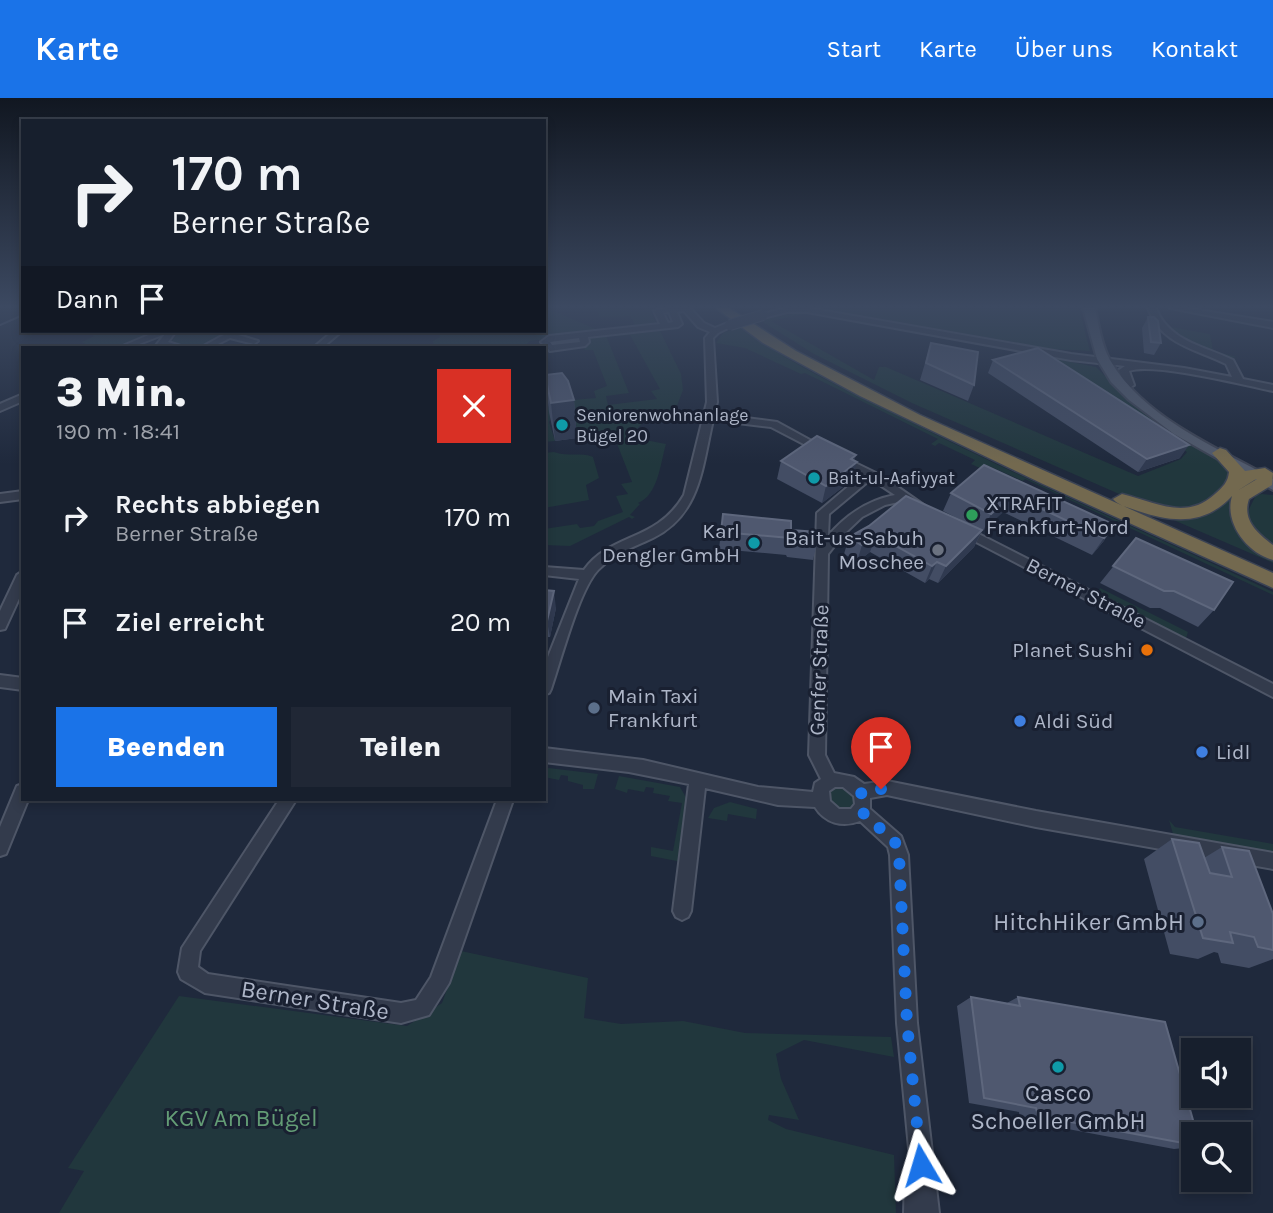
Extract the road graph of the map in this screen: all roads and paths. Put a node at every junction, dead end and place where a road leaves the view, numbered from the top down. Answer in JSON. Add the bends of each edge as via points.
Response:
{"nodes":[{"id":1,"x":709,"y":360,"type":"edge"},
{"id":2,"x":805,"y":360,"type":"edge"},
{"id":3,"x":818,"y":360,"type":"edge"},
{"id":4,"x":1080,"y":360,"type":"edge"},
{"id":5,"x":1108,"y":360,"type":"edge"},
{"id":6,"x":1117,"y":360,"type":"edge"},
{"id":7,"x":1119,"y":360,"type":"edge"},
{"id":8,"x":1226,"y":360,"type":"edge"},
{"id":9,"x":1141,"y":365,"type":"junction"},
{"id":10,"x":1184,"y":371,"type":"junction"},
{"id":11,"x":1239,"y":382,"type":"junction"},
{"id":12,"x":1125,"y":386,"type":"junction"},
{"id":13,"x":1273,"y":388,"type":"edge"},
{"id":14,"x":21,"y":398,"type":"edge"},
{"id":15,"x":0,"y":408,"type":"edge"},
{"id":16,"x":708,"y":416,"type":"junction"},
{"id":17,"x":1220,"y":453,"type":"junction"},
{"id":18,"x":870,"y":474,"type":"junction"},
{"id":19,"x":1267,"y":480,"type":"edge"},
{"id":20,"x":1091,"y":489,"type":"junction"},
{"id":21,"x":1239,"y":489,"type":"junction"},
{"id":22,"x":21,"y":495,"type":"edge"},
{"id":23,"x":904,"y":497,"type":"junction"},
{"id":24,"x":0,"y":498,"type":"edge"},
{"id":25,"x":1273,"y":554,"type":"edge"},
{"id":26,"x":822,"y":555,"type":"junction"},
{"id":27,"x":1273,"y":570,"type":"edge"},
{"id":28,"x":546,"y":571,"type":"edge"},
{"id":29,"x":587,"y":575,"type":"junction"},
{"id":30,"x":21,"y":579,"type":"edge"},
{"id":31,"x":1273,"y":581,"type":"edge"},
{"id":32,"x":0,"y":625,"type":"edge"},
{"id":33,"x":0,"y":681,"type":"edge"},
{"id":34,"x":21,"y":684,"type":"edge"},
{"id":35,"x":546,"y":684,"type":"edge"},
{"id":36,"x":1273,"y":691,"type":"edge"},
{"id":37,"x":546,"y":755,"type":"edge"},
{"id":38,"x":698,"y":779,"type":"junction"},
{"id":39,"x":830,"y":780,"type":"junction"},
{"id":40,"x":21,"y":796,"type":"edge"},
{"id":41,"x":820,"y":799,"type":"junction"},
{"id":42,"x":287,"y":801,"type":"edge"},
{"id":43,"x":505,"y":801,"type":"edge"},
{"id":44,"x":861,"y":802,"type":"junction"},
{"id":45,"x":0,"y":848,"type":"edge"},
{"id":46,"x":1273,"y":861,"type":"edge"},
{"id":47,"x":682,"y":911,"type":"dead end"},
{"id":48,"x":917,"y":1138,"type":"junction"},
{"id":49,"x":916,"y":1213,"type":"edge"},
{"id":50,"x":927,"y":1213,"type":"edge"}],
"edges":[{"from":1,"to":16,"type":"street","via":[[712,396]]},
{"from":2,"to":31,"type":"highway","via":[[998,457]]},
{"from":3,"to":20,"type":"highway"},
{"from":4,"to":12,"type":"street","via":[[1100,367]]},
{"from":5,"to":12,"type":"main road"},
{"from":6,"to":9,"type":"street"},
{"from":7,"to":10,"type":"street"},
{"from":8,"to":11,"type":"street"},
{"from":9,"to":10,"type":"street"},
{"from":9,"to":12,"type":"street","via":[[1124,370]]},
{"from":10,"to":11,"type":"street"},
{"from":11,"to":13,"type":"street"},
{"from":12,"to":17,"type":"main road","via":[[1155,414]]},
{"from":12,"to":19,"type":"main road"},
{"from":14,"to":15,"type":"street"},
{"from":16,"to":18,"type":"street","name":"Berner Straße","via":[[773,424]]},
{"from":16,"to":29,"type":"street","via":[[690,495],[678,515],[656,533],[612,553]]},
{"from":17,"to":19,"type":"main road"},
{"from":17,"to":21,"type":"highway","via":[[1237,471]]},
{"from":18,"to":23,"type":"street","name":"Berner Straße"},
{"from":18,"to":26,"type":"street","name":"Genfer Straße","via":[[823,513]]},
{"from":19,"to":21,"type":"highway"},
{"from":19,"to":21,"type":"highway","via":[[1254,491]]},
{"from":20,"to":21,"type":"highway","via":[[1151,509],[1186,514],[1207,509]]},
{"from":20,"to":27,"type":"highway"},
{"from":21,"to":25,"type":"highway","via":[[1240,522]]},
{"from":22,"to":24,"type":"street"},
{"from":23,"to":26,"type":"street","via":[[879,501],[833,536]]},
{"from":23,"to":36,"type":"street","name":"Berner Straße"},
{"from":26,"to":39,"type":"street","name":"Genfer Straße","via":[[817,755]]},
{"from":28,"to":29,"type":"street"},
{"from":29,"to":35,"type":"street"},
{"from":30,"to":32,"type":"street"},
{"from":33,"to":34,"type":"street"},
{"from":37,"to":38,"type":"street"},
{"from":38,"to":41,"type":"street","via":[[767,797]]},
{"from":38,"to":47,"type":"street"},
{"from":39,"to":41,"type":"street","via":[[821,788]]},
{"from":39,"to":44,"type":"street","via":[[844,780]]},
{"from":40,"to":45,"type":"street"},
{"from":41,"to":44,"type":"street","via":[[830,813],[842,818],[856,815]]},
{"from":42,"to":43,"type":"street","name":"Berner Straße","via":[[191,948],[188,972],[205,983],[401,1013],[422,1008],[439,983]]},
{"from":44,"to":46,"type":"street","via":[[887,788]]},
{"from":44,"to":48,"type":"street","via":[[895,842],[899,855]]},
{"from":48,"to":49,"type":"street"},
{"from":48,"to":50,"type":"street"}]}
